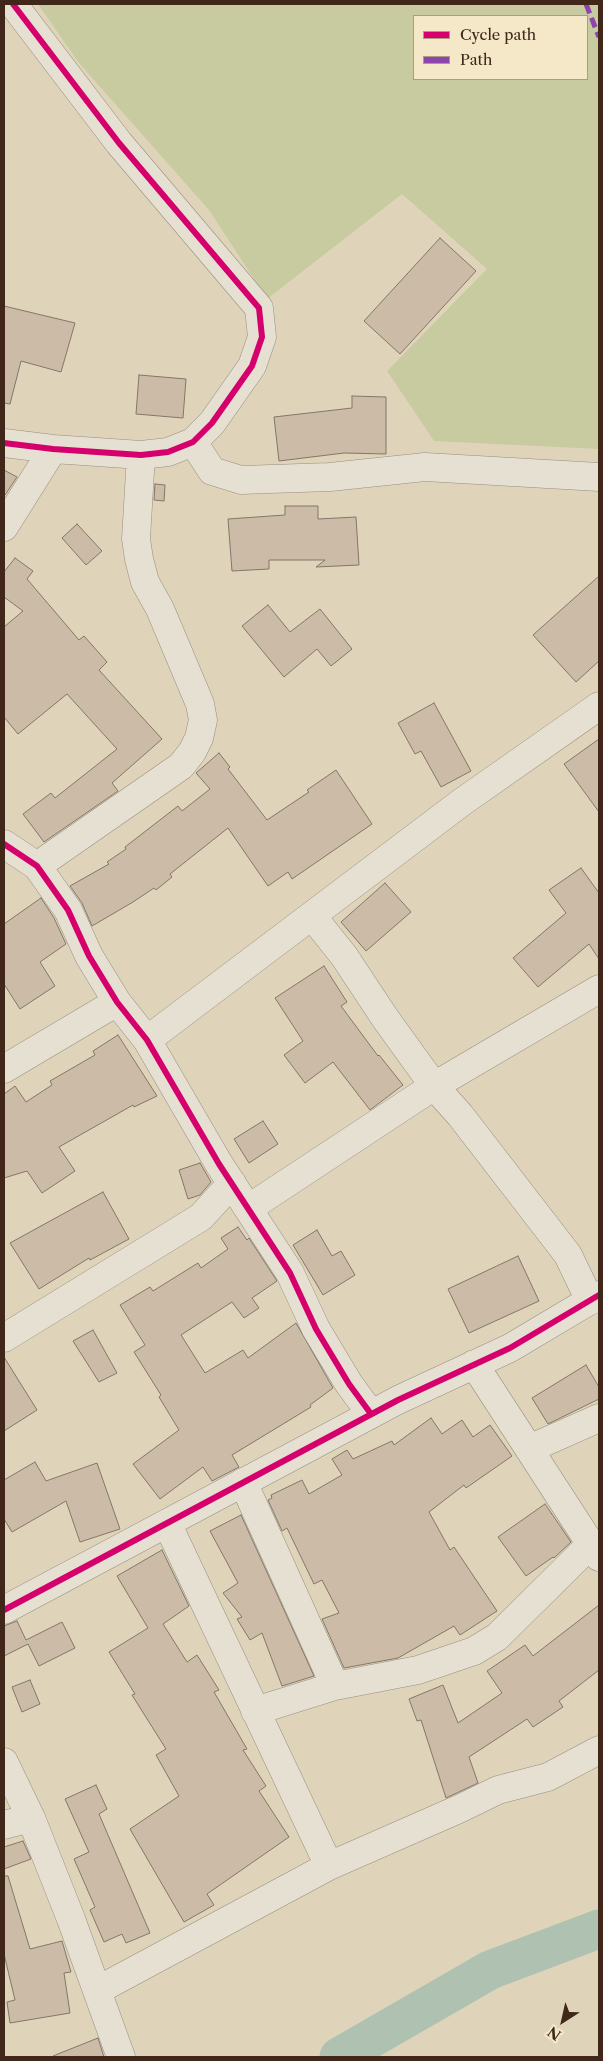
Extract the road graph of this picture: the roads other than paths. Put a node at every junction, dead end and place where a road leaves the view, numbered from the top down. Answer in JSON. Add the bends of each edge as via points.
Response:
{"nodes":[{"id":1,"x":13,"y":4,"type":"edge"},
{"id":2,"x":193,"y":442,"type":"junction"},
{"id":3,"x":4,"y":443,"type":"edge"},
{"id":4,"x":53,"y":449,"type":"junction"},
{"id":5,"x":141,"y":455,"type":"junction"},
{"id":6,"x":599,"y":477,"type":"edge"},
{"id":7,"x":4,"y":526,"type":"edge"},
{"id":8,"x":599,"y":706,"type":"edge"},
{"id":9,"x":4,"y":844,"type":"edge"},
{"id":10,"x":37,"y":866,"type":"junction"},
{"id":11,"x":312,"y":916,"type":"junction"},
{"id":12,"x":599,"y":989,"type":"edge"},
{"id":13,"x":117,"y":1002,"type":"junction"},
{"id":14,"x":147,"y":1040,"type":"junction"},
{"id":15,"x":4,"y":1069,"type":"edge"},
{"id":16,"x":434,"y":1086,"type":"junction"},
{"id":17,"x":232,"y":1184,"type":"junction"},
{"id":18,"x":249,"y":1208,"type":"junction"},
{"id":19,"x":594,"y":1298,"type":"edge"},
{"id":20,"x":4,"y":1338,"type":"edge"},
{"id":21,"x":474,"y":1364,"type":"junction"},
{"id":22,"x":370,"y":1414,"type":"junction"},
{"id":23,"x":599,"y":1418,"type":"edge"},
{"id":24,"x":529,"y":1449,"type":"junction"},
{"id":25,"x":243,"y":1482,"type":"junction"},
{"id":26,"x":167,"y":1523,"type":"junction"},
{"id":27,"x":595,"y":1550,"type":"edge"},
{"id":28,"x":4,"y":1610,"type":"edge"},
{"id":29,"x":335,"y":1686,"type":"junction"},
{"id":30,"x":255,"y":1711,"type":"junction"},
{"id":31,"x":599,"y":1750,"type":"edge"},
{"id":32,"x":4,"y":1762,"type":"edge"},
{"id":33,"x":30,"y":1818,"type":"junction"},
{"id":34,"x":4,"y":1826,"type":"edge"},
{"id":35,"x":329,"y":1866,"type":"junction"},
{"id":36,"x":98,"y":1990,"type":"junction"},
{"id":37,"x":121,"y":2057,"type":"edge"}],
"edges":[{"from":1,"to":2,"type":"street","via":[[119,143],[259,308],[262,337],[252,366],[212,422]]},
{"from":2,"to":5,"type":"street","via":[[168,452]]},
{"from":2,"to":6,"type":"street","via":[[212,471],[241,480],[425,467]]},
{"from":3,"to":4,"type":"street"},
{"from":4,"to":5,"type":"street"},
{"from":4,"to":7,"type":"street"},
{"from":5,"to":10,"type":"street","via":[[136,539],[138,559],[145,582],[160,609],[200,704],[199,738],[181,766]]},
{"from":8,"to":11,"type":"street","via":[[462,802]]},
{"from":9,"to":10,"type":"street"},
{"from":10,"to":13,"type":"street","via":[[68,910],[89,956]]},
{"from":11,"to":14,"type":"street"},
{"from":11,"to":16,"type":"street","via":[[344,956]]},
{"from":12,"to":16,"type":"street"},
{"from":13,"to":14,"type":"street"},
{"from":13,"to":15,"type":"street"},
{"from":14,"to":17,"type":"street"},
{"from":16,"to":18,"type":"street"},
{"from":16,"to":19,"type":"street","via":[[568,1255]]},
{"from":17,"to":18,"type":"street"},
{"from":17,"to":20,"type":"street","via":[[201,1217]]},
{"from":18,"to":22,"type":"street","via":[[290,1273],[316,1329]]},
{"from":19,"to":21,"type":"street","via":[[510,1348]]},
{"from":21,"to":22,"type":"street"},
{"from":21,"to":24,"type":"street"},
{"from":22,"to":25,"type":"street"},
{"from":23,"to":24,"type":"street"},
{"from":24,"to":27,"type":"street"},
{"from":25,"to":26,"type":"street"},
{"from":25,"to":29,"type":"street"},
{"from":26,"to":28,"type":"street"},
{"from":26,"to":30,"type":"street"},
{"from":27,"to":29,"type":"street","via":[[498,1637],[474,1651],[418,1670]]},
{"from":29,"to":30,"type":"street"},
{"from":30,"to":35,"type":"street"},
{"from":31,"to":35,"type":"street","via":[[548,1777],[498,1790]]},
{"from":32,"to":33,"type":"street"},
{"from":33,"to":34,"type":"street"},
{"from":33,"to":36,"type":"street"},
{"from":35,"to":36,"type":"street"},
{"from":36,"to":37,"type":"street"}]}
